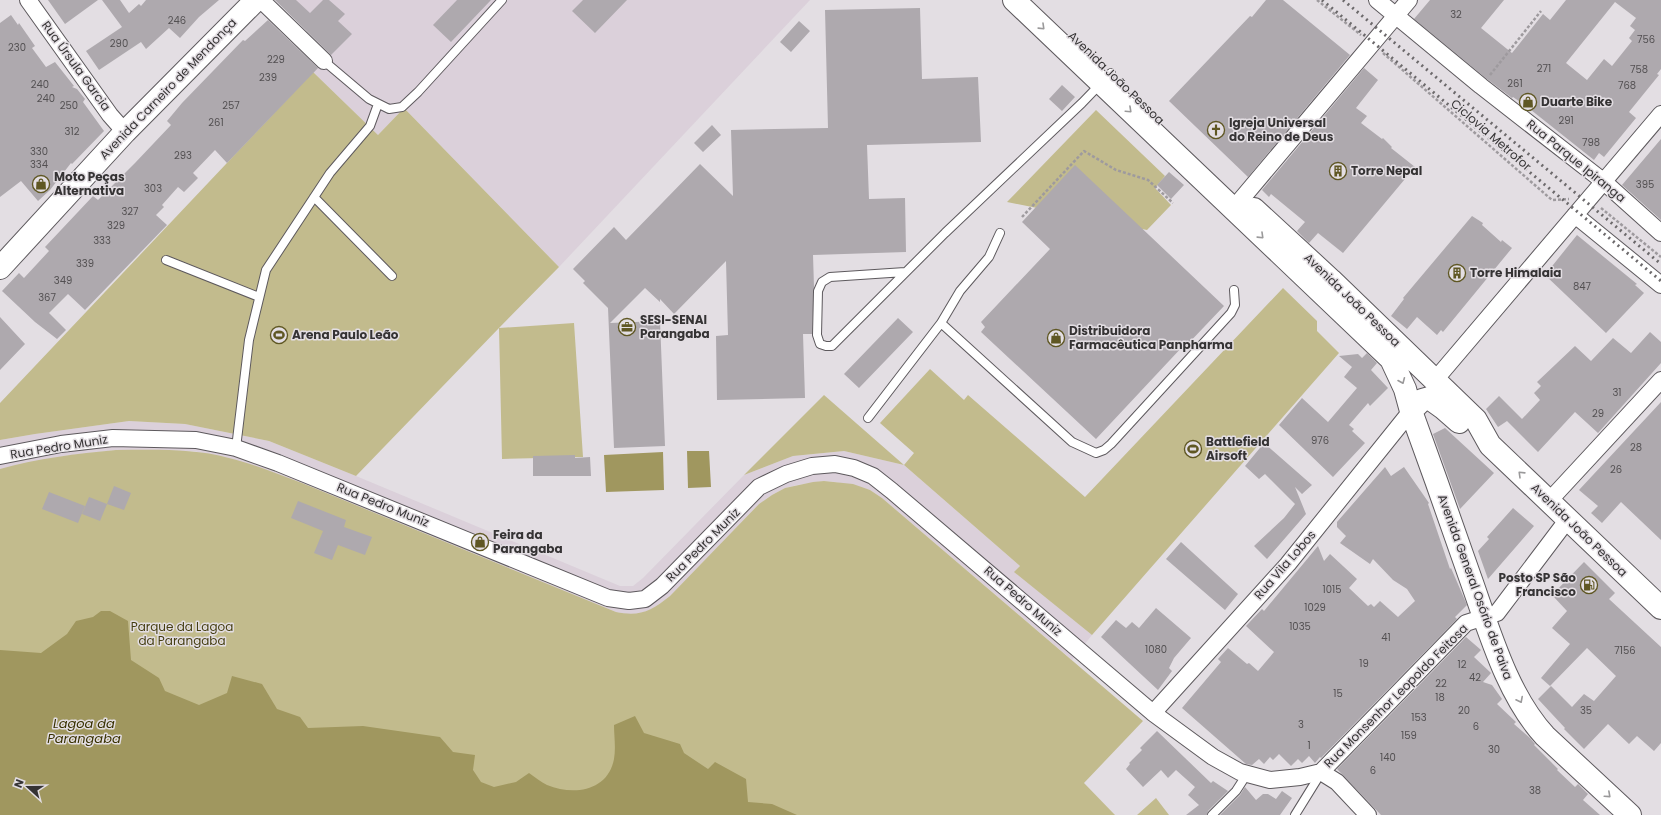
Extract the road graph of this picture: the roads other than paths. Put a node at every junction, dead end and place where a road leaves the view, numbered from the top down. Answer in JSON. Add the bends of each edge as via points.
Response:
{"nodes":[{"id":1,"x":28,"y":0,"type":"edge"},
{"id":2,"x":256,"y":0,"type":"edge"},
{"id":3,"x":261,"y":0,"type":"edge"},
{"id":4,"x":502,"y":0,"type":"edge"},
{"id":5,"x":1014,"y":0,"type":"edge"},
{"id":6,"x":1034,"y":0,"type":"edge"},
{"id":7,"x":1377,"y":0,"type":"edge"},
{"id":8,"x":1409,"y":0,"type":"edge"},
{"id":9,"x":1396,"y":15,"type":"junction"},
{"id":10,"x":324,"y":61,"type":"joint"},
{"id":11,"x":1106,"y":78,"type":"junction"},
{"id":12,"x":378,"y":104,"type":"junction"},
{"id":13,"x":1661,"y":114,"type":"edge"},
{"id":14,"x":125,"y":132,"type":"junction"},
{"id":15,"x":1603,"y":181,"type":"junction"},
{"id":16,"x":314,"y":197,"type":"junction"},
{"id":17,"x":1238,"y":203,"type":"junction"},
{"id":18,"x":1575,"y":215,"type":"junction"},
{"id":19,"x":1000,"y":233,"type":"dead end"},
{"id":20,"x":1661,"y":233,"type":"edge"},
{"id":21,"x":166,"y":260,"type":"dead end"},
{"id":22,"x":0,"y":268,"type":"edge"},
{"id":23,"x":905,"y":272,"type":"junction"},
{"id":24,"x":392,"y":276,"type":"dead end"},
{"id":25,"x":1661,"y":285,"type":"edge"},
{"id":26,"x":1234,"y":290,"type":"dead end"},
{"id":27,"x":259,"y":297,"type":"junction"},
{"id":28,"x":941,"y":323,"type":"junction"},
{"id":29,"x":1381,"y":349,"type":"joint"},
{"id":30,"x":1436,"y":380,"type":"junction"},
{"id":31,"x":1661,"y":380,"type":"edge"},
{"id":32,"x":1411,"y":411,"type":"junction"},
{"id":33,"x":868,"y":418,"type":"dead end"},
{"id":34,"x":1490,"y":445,"type":"junction"},
{"id":35,"x":236,"y":448,"type":"junction"},
{"id":36,"x":0,"y":456,"type":"edge"},
{"id":37,"x":1549,"y":501,"type":"junction"},
{"id":38,"x":1568,"y":519,"type":"junction"},
{"id":39,"x":1661,"y":608,"type":"edge"},
{"id":40,"x":1484,"y":617,"type":"junction"},
{"id":41,"x":1153,"y":713,"type":"junction"},
{"id":42,"x":1321,"y":772,"type":"junction"},
{"id":43,"x":1247,"y":774,"type":"junction"},
{"id":44,"x":1212,"y":815,"type":"edge"},
{"id":45,"x":1295,"y":815,"type":"edge"},
{"id":46,"x":1368,"y":815,"type":"edge"},
{"id":47,"x":1630,"y":815,"type":"edge"}],
"edges":[{"from":1,"to":14,"type":"street","name":"Rua Úrsula Garcia","via":[[110,115]]},
{"from":2,"to":14,"type":"main road","name":"Avenida Carneiro de Mendonça"},
{"from":3,"to":10,"type":"street"},
{"from":4,"to":12,"type":"lane","via":[[402,107],[389,109]]},
{"from":5,"to":11,"type":"main road","name":"Avenida João Pessoa","one_way":true},
{"from":6,"to":11,"type":"main road","name":"Avenida João Pessoa"},
{"from":7,"to":9,"type":"street","name":"Rua Parque Ipiranga"},
{"from":8,"to":9,"type":"street"},
{"from":9,"to":15,"type":"street","name":"Rua Parque Ipiranga","via":[[1481,86]]},
{"from":9,"to":17,"type":"street"},
{"from":10,"to":12,"type":"lane"},
{"from":11,"to":17,"type":"main road","name":"Avenida João Pessoa"},
{"from":11,"to":23,"type":"lane"},
{"from":12,"to":16,"type":"lane","via":[[370,126],[330,173]]},
{"from":13,"to":15,"type":"street"},
{"from":14,"to":22,"type":"main road","name":"Avenida Carneiro de Mendonça"},
{"from":15,"to":18,"type":"street"},
{"from":15,"to":20,"type":"street","name":"Rua Parque Ipiranga"},
{"from":16,"to":24,"type":"lane"},
{"from":16,"to":27,"type":"lane","via":[[266,270]]},
{"from":17,"to":29,"type":"main road","name":"Avenida João Pessoa","one_way":true},
{"from":17,"to":30,"type":"main road","name":"Avenida João Pessoa","via":[[1331,280]]},
{"from":18,"to":25,"type":"street"},
{"from":18,"to":30,"type":"street"},
{"from":19,"to":28,"type":"lane","via":[[989,257],[960,291]]},
{"from":21,"to":27,"type":"lane"},
{"from":23,"to":23,"type":"lane","via":[[832,346],[820,344],[817,335],[818,291],[822,282],[830,277]]},
{"from":26,"to":28,"type":"lane","via":[[1235,305],[1231,313],[1111,444],[1096,453],[1072,442]]},
{"from":27,"to":35,"type":"lane","via":[[249,340]]},
{"from":28,"to":33,"type":"lane"},
{"from":29,"to":32,"type":"main road","name":"Avenida General Osório de Paiva","one_way":true,"via":[[1397,370]]},
{"from":30,"to":34,"type":"main road","name":"Avenida João Pessoa","via":[[1476,420]]},
{"from":31,"to":37,"type":"street"},
{"from":32,"to":34,"type":"main road","via":[[1422,400],[1429,398],[1468,431]]},
{"from":32,"to":40,"type":"main road","name":"Avenida General Osório de Paiva"},
{"from":32,"to":41,"type":"street","name":"Rua Vila Lobos","via":[[1288,564]]},
{"from":37,"to":34,"type":"main road","name":"Avenida João Pessoa","one_way":true},
{"from":35,"to":36,"type":"street","name":"Rua Pedro Muniz","via":[[196,440],[113,438],[61,444]]},
{"from":35,"to":41,"type":"street","name":"Rua Pedro Muniz","via":[[608,598],[629,601],[645,599],[662,586],[759,487],[786,474],[812,466],[835,464],[854,468],[873,476],[892,491]]},
{"from":37,"to":38,"type":"main road","name":"Avenida João Pessoa"},
{"from":38,"to":39,"type":"main road","name":"Avenida João Pessoa"},
{"from":38,"to":40,"type":"street","name":"Rua Monsenhor Leopoldo Feitosa","via":[[1497,613]]},
{"from":40,"to":42,"type":"street","name":"Rua Monsenhor Leopoldo Feitosa","via":[[1466,623]]},
{"from":40,"to":47,"type":"main road","name":"Avenida General Osório de Paiva","one_way":true,"via":[[1506,674],[1537,727]]},
{"from":41,"to":43,"type":"street","name":"Rua Pedro Muniz","via":[[1213,757]]},
{"from":42,"to":43,"type":"street","name":"Rua Pedro Muniz","via":[[1270,780]]},
{"from":42,"to":45,"type":"lane"},
{"from":42,"to":46,"type":"street","via":[[1336,782]]},
{"from":43,"to":44,"type":"lane","via":[[1236,791]]}]}
